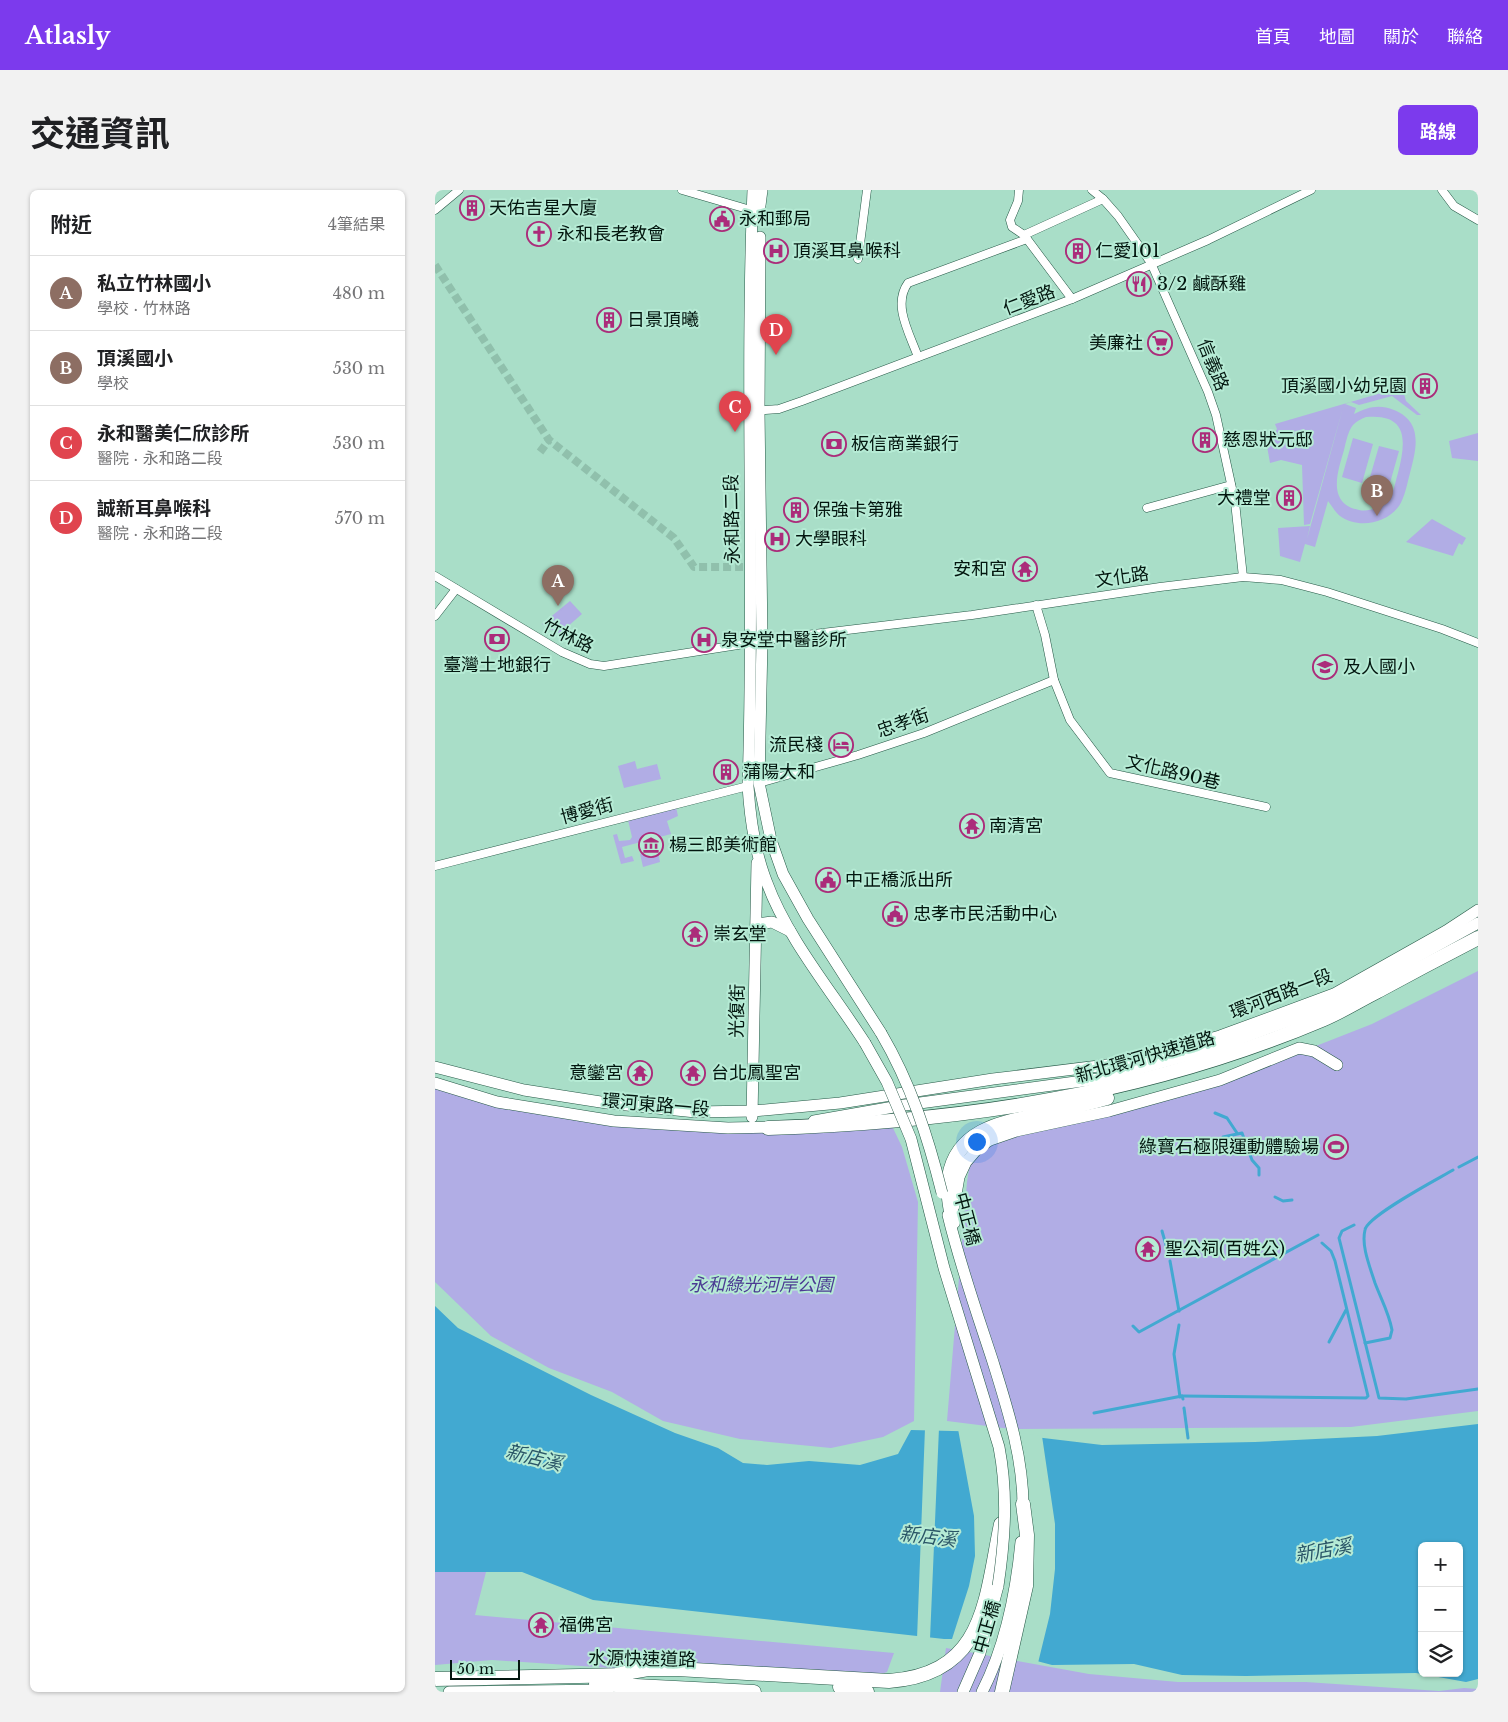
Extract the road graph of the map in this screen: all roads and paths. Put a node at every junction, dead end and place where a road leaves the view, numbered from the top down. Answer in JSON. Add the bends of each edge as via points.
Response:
{"nodes":[{"id":1,"x":459,"y":190,"type":"edge"},
{"id":2,"x":682,"y":190,"type":"edge"},
{"id":3,"x":753,"y":190,"type":"edge"},
{"id":4,"x":762,"y":190,"type":"edge"},
{"id":5,"x":867,"y":190,"type":"edge"},
{"id":6,"x":1019,"y":190,"type":"edge"},
{"id":7,"x":1092,"y":190,"type":"edge"},
{"id":8,"x":1311,"y":190,"type":"edge"},
{"id":9,"x":1442,"y":190,"type":"edge"},
{"id":10,"x":1103,"y":199,"type":"junction"},
{"id":11,"x":435,"y":210,"type":"edge"},
{"id":12,"x":756,"y":211,"type":"junction"},
{"id":13,"x":1478,"y":220,"type":"edge"},
{"id":14,"x":1026,"y":237,"type":"junction"},
{"id":15,"x":858,"y":259,"type":"dead end"},
{"id":16,"x":1151,"y":263,"type":"junction"},
{"id":17,"x":1073,"y":299,"type":"junction"},
{"id":18,"x":918,"y":357,"type":"junction"},
{"id":19,"x":754,"y":411,"type":"junction"},
{"id":20,"x":1231,"y":486,"type":"junction"},
{"id":21,"x":1147,"y":508,"type":"dead end"},
{"id":22,"x":435,"y":576,"type":"edge"},
{"id":23,"x":1243,"y":577,"type":"junction"},
{"id":24,"x":456,"y":589,"type":"junction"},
{"id":25,"x":1036,"y":605,"type":"junction"},
{"id":26,"x":435,"y":616,"type":"edge"},
{"id":27,"x":757,"y":642,"type":"junction"},
{"id":28,"x":1478,"y":643,"type":"edge"},
{"id":29,"x":1054,"y":680,"type":"junction"},
{"id":30,"x":753,"y":784,"type":"junction"},
{"id":31,"x":1266,"y":807,"type":"dead end"},
{"id":32,"x":757,"y":846,"type":"junction"},
{"id":33,"x":435,"y":866,"type":"edge"},
{"id":34,"x":1478,"y":910,"type":"edge"},
{"id":35,"x":1478,"y":923,"type":"edge"},
{"id":36,"x":757,"y":924,"type":"junction"},
{"id":37,"x":791,"y":932,"type":"junction"},
{"id":38,"x":1478,"y":938,"type":"edge"},
{"id":39,"x":1283,"y":1036,"type":"junction"},
{"id":40,"x":1337,"y":1066,"type":"dead end"},
{"id":41,"x":435,"y":1067,"type":"edge"},
{"id":42,"x":435,"y":1083,"type":"edge"},
{"id":43,"x":871,"y":1098,"type":"joint"},
{"id":44,"x":753,"y":1111,"type":"junction"},
{"id":45,"x":877,"y":1111,"type":"joint"},
{"id":46,"x":768,"y":1128,"type":"junction"},
{"id":47,"x":752,"y":1129,"type":"junction"},
{"id":48,"x":953,"y":1222,"type":"junction"},
{"id":49,"x":960,"y":1262,"type":"junction"},
{"id":50,"x":1023,"y":1504,"type":"junction"},
{"id":51,"x":1005,"y":1505,"type":"junction"},
{"id":52,"x":619,"y":1674,"type":"junction"},
{"id":53,"x":435,"y":1679,"type":"edge"},
{"id":54,"x":435,"y":1686,"type":"edge"},
{"id":55,"x":560,"y":1691,"type":"edge"},
{"id":56,"x":449,"y":1692,"type":"edge"},
{"id":57,"x":662,"y":1692,"type":"edge"},
{"id":58,"x":754,"y":1692,"type":"edge"},
{"id":59,"x":867,"y":1692,"type":"edge"},
{"id":60,"x":963,"y":1692,"type":"edge"},
{"id":61,"x":982,"y":1692,"type":"edge"},
{"id":62,"x":1001,"y":1692,"type":"edge"}],
"edges":[{"from":1,"to":11,"type":"street"},
{"from":2,"to":12,"type":"street"},
{"from":3,"to":12,"type":"main road","name":"永和路二段"},
{"from":4,"to":12,"type":"main road","name":"永和路二段"},
{"from":5,"to":15,"type":"street"},
{"from":6,"to":14,"type":"street","via":[[1010,220],[1012,227]]},
{"from":7,"to":10,"type":"street","name":"信義路"},
{"from":8,"to":16,"type":"street","name":"仁愛路","via":[[1208,240]]},
{"from":9,"to":13,"type":"street","via":[[1454,206]]},
{"from":10,"to":14,"type":"street"},
{"from":10,"to":16,"type":"street","name":"信義路"},
{"from":12,"to":19,"type":"main road","name":"永和路二段"},
{"from":14,"to":17,"type":"street"},
{"from":14,"to":18,"type":"street","via":[[908,283],[901,297],[902,312]]},
{"from":16,"to":17,"type":"street","name":"仁愛路"},
{"from":16,"to":20,"type":"street","name":"信義路","via":[[1208,392]]},
{"from":17,"to":18,"type":"street","name":"仁愛路"},
{"from":18,"to":19,"type":"street","name":"仁愛路","via":[[779,409]]},
{"from":19,"to":27,"type":"main road","name":"永和路二段"},
{"from":20,"to":21,"type":"street"},
{"from":20,"to":23,"type":"street","name":"信義路"},
{"from":22,"to":24,"type":"street","name":"竹林路"},
{"from":23,"to":25,"type":"street","name":"文化路"},
{"from":23,"to":28,"type":"street","name":"文化路","via":[[1281,580],[1335,594]]},
{"from":24,"to":26,"type":"street"},
{"from":24,"to":27,"type":"street","name":"竹林路","via":[[562,652],[590,664],[623,664]]},
{"from":25,"to":27,"type":"street","name":"文化路"},
{"from":25,"to":29,"type":"street","name":"文化路90巷"},
{"from":27,"to":30,"type":"main road","name":"永和路二段"},
{"from":29,"to":30,"type":"street","name":"忠孝街","via":[[924,733],[859,755]]},
{"from":29,"to":31,"type":"street","name":"文化路90巷","via":[[1070,720],[1110,773]]},
{"from":30,"to":32,"type":"main road","name":"永和路二段"},
{"from":30,"to":33,"type":"street","name":"博愛街"},
{"from":30,"to":49,"type":"main road","name":"中正橋","bridge":true,"via":[[783,874],[905,1077],[923,1123]]},
{"from":32,"to":36,"type":"main road","name":"光復街"},
{"from":32,"to":37,"type":"main road","name":"中正橋","via":[[767,883]]},
{"from":34,"to":43,"type":"main road","name":"環河西路一段","via":[[1334,994],[1220,1036],[1123,1062],[993,1078]]},
{"from":35,"to":45,"type":"main road","name":"環河西路一段","via":[[1326,1007],[1215,1048],[1105,1078]]},
{"from":36,"to":37,"type":"main road","via":[[772,922]]},
{"from":36,"to":44,"type":"main road","name":"光復街"},
{"from":37,"to":51,"type":"main road","name":"中正橋","bridge":true,"via":[[865,1043],[887,1082],[911,1139],[944,1268],[999,1447]]},
{"from":38,"to":39,"type":"highway","name":"新北環河快速道路","via":[[1327,1018]]},
{"from":39,"to":46,"type":"highway","name":"新北環河快速道路","via":[[1126,1086],[1034,1104],[860,1125]]},
{"from":39,"to":48,"type":"highway","via":[[1239,1058],[1093,1102],[993,1124],[966,1144],[955,1158],[948,1194]]},
{"from":40,"to":48,"type":"main road","via":[[1314,1051],[1299,1048],[1220,1080],[990,1140],[978,1148],[959,1176]]},
{"from":41,"to":44,"type":"main road","name":"環河東路一段","via":[[524,1090],[607,1103],[696,1112]]},
{"from":42,"to":47,"type":"main road","name":"環河東路一段","via":[[497,1102],[614,1121]]},
{"from":43,"to":44,"type":"main road","name":"環河東路一段"},
{"from":44,"to":47,"type":"main road","name":"光復街"},
{"from":45,"to":46,"type":"main road","name":"環河東路一段"},
{"from":46,"to":47,"type":"main road","name":"環河東路一段"},
{"from":48,"to":49,"type":"main road"},
{"from":49,"to":50,"type":"main road","name":"中正橋","via":[[1007,1407],[1016,1442]]},
{"from":50,"to":61,"type":"main road","name":"中正橋","via":[[1014,1594],[999,1652]]},
{"from":50,"to":62,"type":"highway","via":[[1027,1586]]},
{"from":51,"to":52,"type":"highway","bridge":true,"via":[[976,1630],[961,1652],[942,1668],[914,1678],[889,1681],[648,1669]]},
{"from":51,"to":60,"type":"main road","name":"中正橋","bridge":true,"via":[[1005,1536],[998,1586],[980,1654]]},
{"from":52,"to":53,"type":"highway","name":"水源快速道路"},
{"from":52,"to":59,"type":"highway","name":"水源快速道路","via":[[847,1687]]},
{"from":54,"to":58,"type":"highway","name":"水源快速道路","via":[[587,1683]]},
{"from":55,"to":56,"type":"main road"},
{"from":55,"to":57,"type":"main road"}]}
